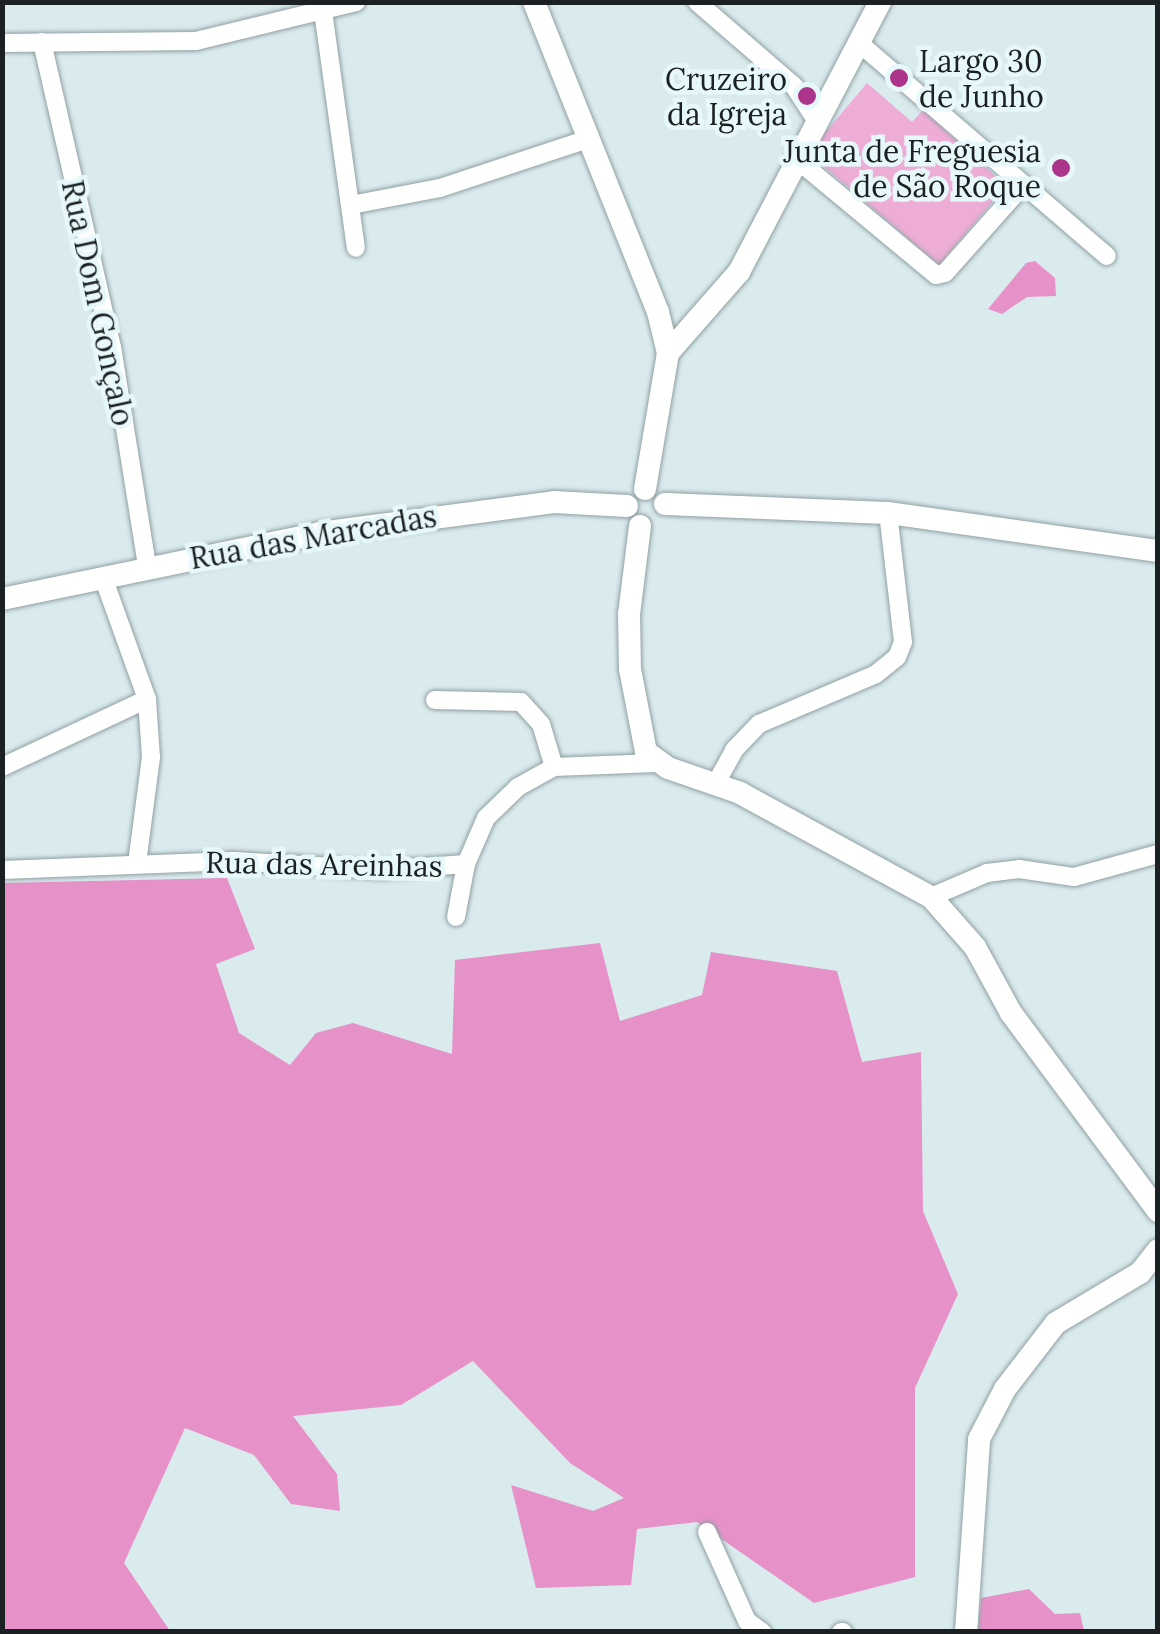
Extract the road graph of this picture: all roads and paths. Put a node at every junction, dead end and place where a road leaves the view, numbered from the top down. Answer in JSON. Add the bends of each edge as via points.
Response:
{"nodes":[{"id":1,"x":356,"y":2,"type":"edge"},
{"id":2,"x":534,"y":2,"type":"edge"},
{"id":3,"x":697,"y":2,"type":"edge"},
{"id":4,"x":880,"y":2,"type":"edge"},
{"id":5,"x":329,"y":7,"type":"edge"},
{"id":6,"x":42,"y":42,"type":"junction"},
{"id":7,"x":858,"y":42,"type":"junction"},
{"id":8,"x":2,"y":43,"type":"edge"},
{"id":9,"x":794,"y":86,"type":"junction"},
{"id":10,"x":822,"y":109,"type":"junction"},
{"id":11,"x":588,"y":138,"type":"junction"},
{"id":12,"x":795,"y":158,"type":"junction"},
{"id":13,"x":1022,"y":184,"type":"junction"},
{"id":14,"x":350,"y":205,"type":"junction"},
{"id":15,"x":356,"y":248,"type":"dead end"},
{"id":16,"x":1106,"y":256,"type":"dead end"},
{"id":17,"x":658,"y":312,"type":"junction"},
{"id":18,"x":691,"y":326,"type":"junction"},
{"id":19,"x":668,"y":353,"type":"junction"},
{"id":20,"x":636,"y":497,"type":"junction"},
{"id":21,"x":664,"y":504,"type":"junction"},
{"id":22,"x":888,"y":513,"type":"junction"},
{"id":23,"x":640,"y":526,"type":"junction"},
{"id":24,"x":1158,"y":552,"type":"edge"},
{"id":25,"x":147,"y":566,"type":"junction"},
{"id":26,"x":103,"y":577,"type":"junction"},
{"id":27,"x":2,"y":599,"type":"edge"},
{"id":28,"x":147,"y":700,"type":"junction"},
{"id":29,"x":435,"y":700,"type":"dead end"},
{"id":30,"x":656,"y":762,"type":"junction"},
{"id":31,"x":554,"y":766,"type":"junction"},
{"id":32,"x":2,"y":767,"type":"edge"},
{"id":33,"x":716,"y":783,"type":"junction"},
{"id":34,"x":1158,"y":854,"type":"edge"},
{"id":35,"x":137,"y":864,"type":"junction"},
{"id":36,"x":466,"y":864,"type":"junction"},
{"id":37,"x":2,"y":870,"type":"edge"},
{"id":38,"x":930,"y":897,"type":"junction"},
{"id":39,"x":456,"y":917,"type":"dead end"},
{"id":40,"x":1158,"y":1211,"type":"edge"},
{"id":41,"x":1158,"y":1250,"type":"edge"},
{"id":42,"x":707,"y":1532,"type":"dead end"},
{"id":43,"x":762,"y":1632,"type":"edge"},
{"id":44,"x":966,"y":1632,"type":"edge"}],
"edges":[{"from":1,"to":5,"type":"street"},
{"from":2,"to":11,"type":"street"},
{"from":3,"to":9,"type":"street"},
{"from":4,"to":7,"type":"street"},
{"from":5,"to":6,"type":"street","via":[[196,41]]},
{"from":5,"to":14,"type":"street"},
{"from":6,"to":8,"type":"street"},
{"from":6,"to":25,"type":"street","name":"Rua Dom Gonçalo","via":[[112,347]]},
{"from":7,"to":10,"type":"street"},
{"from":7,"to":13,"type":"street"},
{"from":9,"to":10,"type":"street"},
{"from":9,"to":10,"type":"street"},
{"from":10,"to":12,"type":"street"},
{"from":11,"to":14,"type":"street","via":[[440,188]]},
{"from":11,"to":17,"type":"street"},
{"from":12,"to":13,"type":"street","via":[[936,275],[945,273]]},
{"from":12,"to":18,"type":"street","via":[[739,272]]},
{"from":13,"to":16,"type":"street"},
{"from":14,"to":15,"type":"street"},
{"from":17,"to":18,"type":"street"},
{"from":17,"to":19,"type":"street"},
{"from":18,"to":19,"type":"street"},
{"from":19,"to":20,"type":"street"},
{"from":20,"to":21,"type":"street"},
{"from":20,"to":23,"type":"street"},
{"from":20,"to":25,"type":"street","name":"Rua das Marcadas","via":[[498,508]]},
{"from":21,"to":22,"type":"street"},
{"from":21,"to":23,"type":"street","via":[[659,522]]},
{"from":22,"to":24,"type":"street"},
{"from":22,"to":33,"type":"street","via":[[902,642],[897,657],[876,674],[759,724]]},
{"from":23,"to":30,"type":"street","via":[[628,614],[630,669],[641,740]]},
{"from":25,"to":26,"type":"street","name":"Rua das Marcadas"},
{"from":26,"to":27,"type":"street","name":"Rua das Marcadas"},
{"from":26,"to":28,"type":"street"},
{"from":28,"to":32,"type":"street"},
{"from":28,"to":35,"type":"street","via":[[152,757]]},
{"from":29,"to":31,"type":"street","via":[[521,702],[541,724]]},
{"from":30,"to":31,"type":"street"},
{"from":30,"to":33,"type":"street"},
{"from":31,"to":36,"type":"street","name":"Rua das Areinhas","via":[[518,787],[486,818]]},
{"from":33,"to":38,"type":"street"},
{"from":34,"to":38,"type":"street","via":[[1074,877],[1019,869],[988,873]]},
{"from":35,"to":36,"type":"street","name":"Rua das Areinhas","via":[[280,862],[382,870]]},
{"from":35,"to":37,"type":"street","name":"Rua das Areinhas"},
{"from":36,"to":39,"type":"street"},
{"from":38,"to":40,"type":"street","via":[[974,947],[1011,1013]]},
{"from":41,"to":44,"type":"street","via":[[1140,1273],[1056,1322],[1005,1389],[979,1439]]},
{"from":42,"to":43,"type":"street","via":[[747,1621]]}]}
